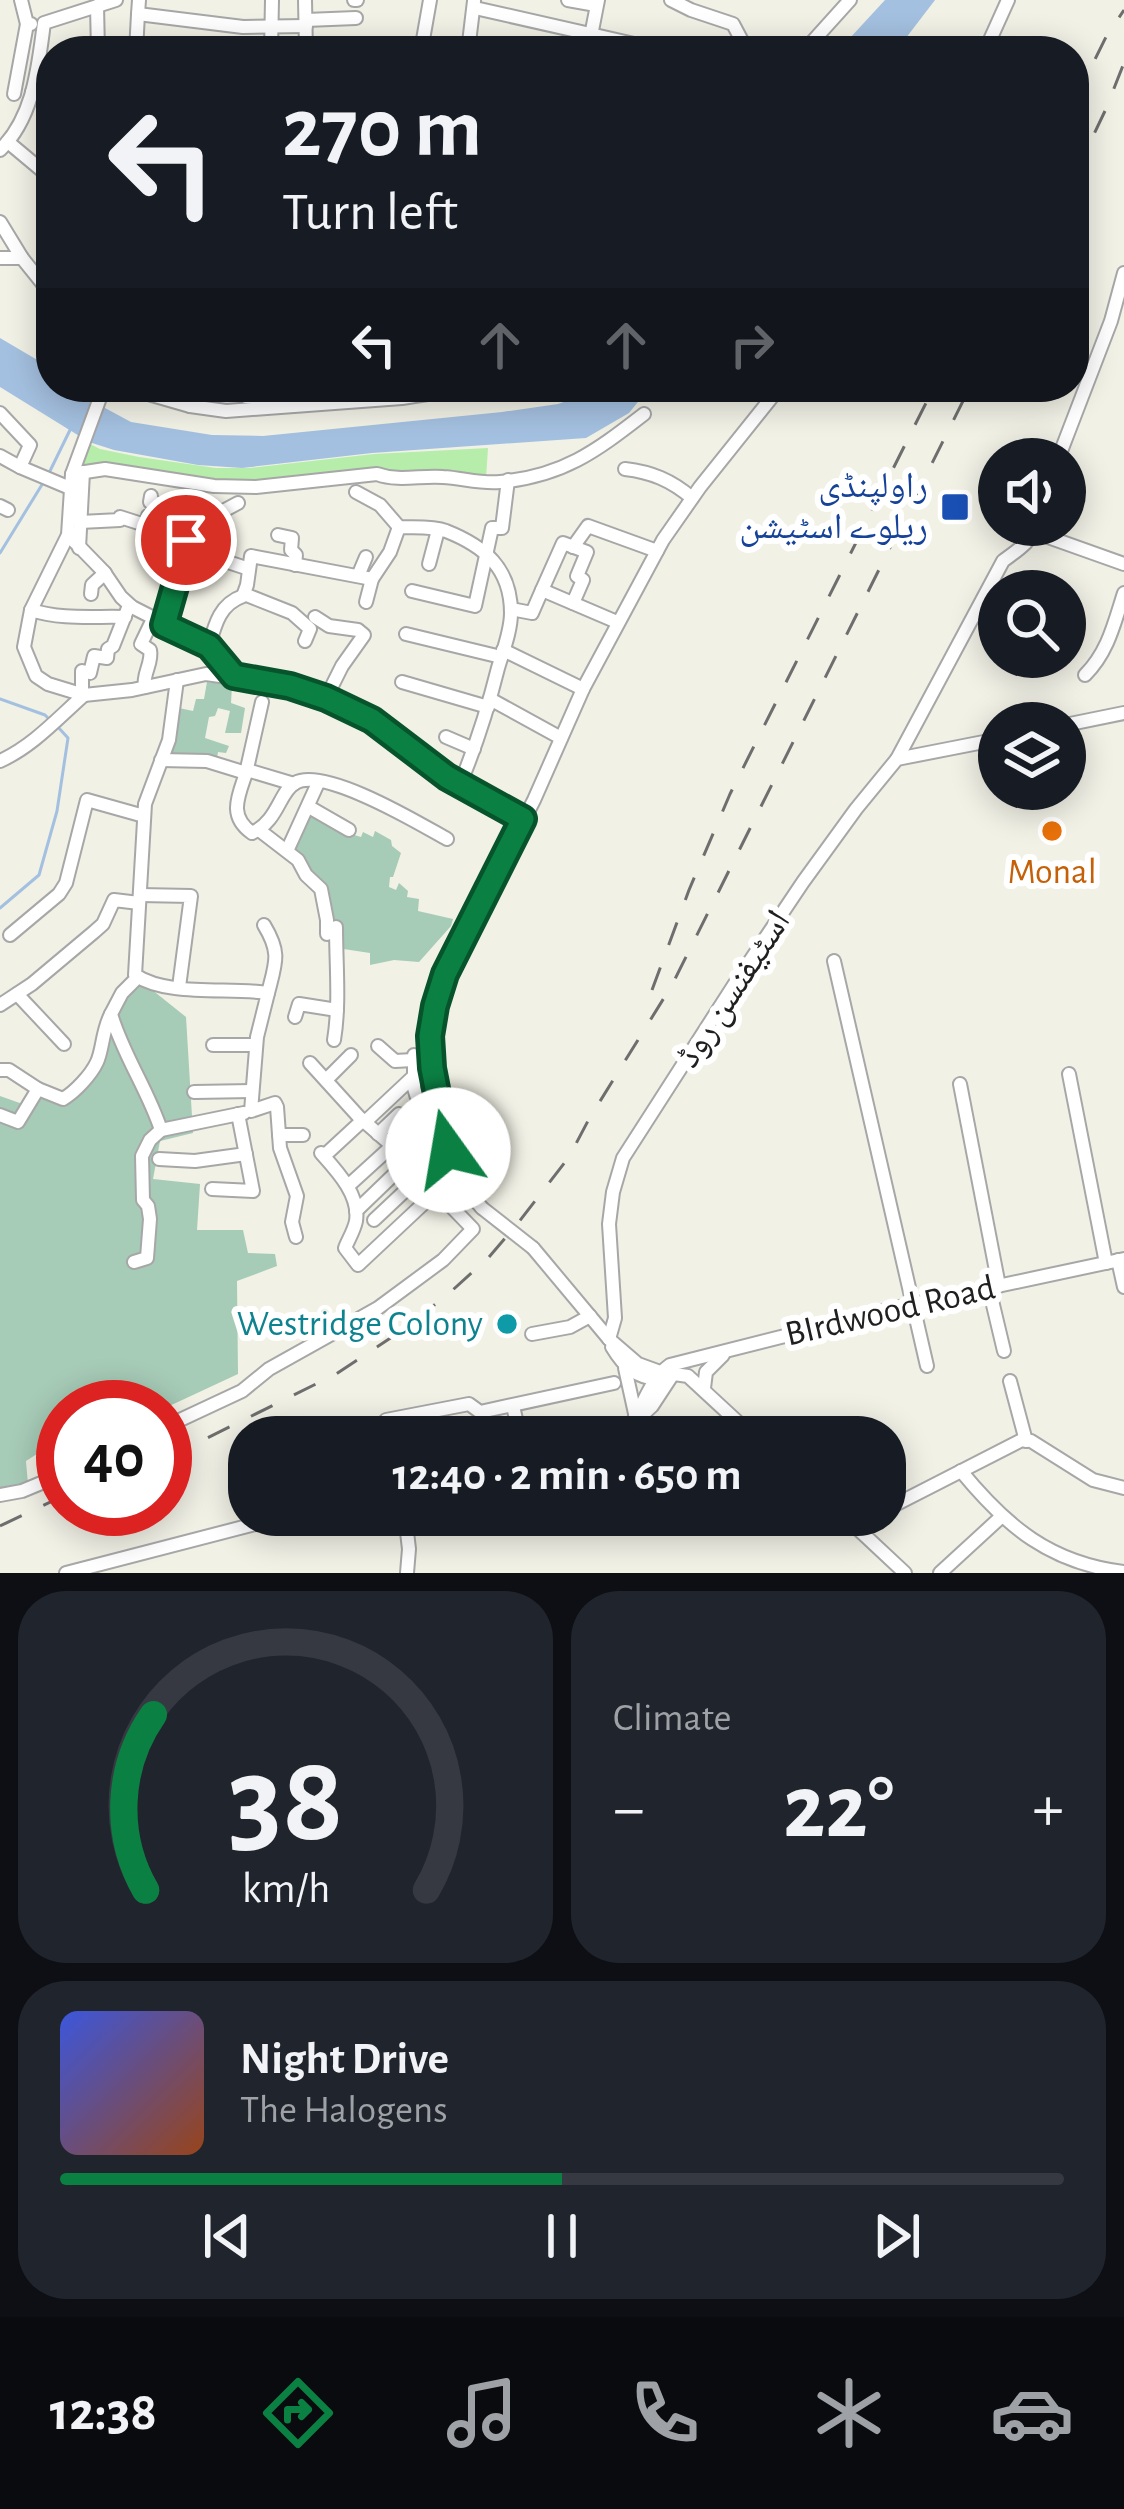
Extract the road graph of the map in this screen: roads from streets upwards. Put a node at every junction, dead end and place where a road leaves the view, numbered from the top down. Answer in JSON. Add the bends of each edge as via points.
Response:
{"nodes":[{"id":1,"x":22,"y":0,"type":"edge"},
{"id":2,"x":116,"y":0,"type":"edge"},
{"id":3,"x":272,"y":0,"type":"edge"},
{"id":4,"x":304,"y":0,"type":"edge"},
{"id":5,"x":355,"y":0,"type":"edge"},
{"id":6,"x":430,"y":0,"type":"edge"},
{"id":7,"x":568,"y":0,"type":"edge"},
{"id":8,"x":671,"y":0,"type":"edge"},
{"id":9,"x":850,"y":0,"type":"edge"},
{"id":10,"x":1008,"y":0,"type":"edge"},
{"id":11,"x":597,"y":3,"type":"edge"},
{"id":12,"x":474,"y":4,"type":"edge"},
{"id":13,"x":693,"y":5,"type":"edge"},
{"id":14,"x":80,"y":6,"type":"edge"},
{"id":15,"x":97,"y":6,"type":"junction"},
{"id":16,"x":138,"y":7,"type":"edge"},
{"id":17,"x":44,"y":23,"type":"junction"},
{"id":18,"x":306,"y":23,"type":"junction"},
{"id":19,"x":27,"y":24,"type":"junction"},
{"id":20,"x":270,"y":27,"type":"junction"},
{"id":21,"x":592,"y":33,"type":"junction"},
{"id":22,"x":42,"y":36,"type":"edge"},
{"id":23,"x":98,"y":36,"type":"edge"},
{"id":24,"x":270,"y":36,"type":"edge"},
{"id":25,"x":306,"y":36,"type":"edge"},
{"id":26,"x":424,"y":36,"type":"edge"},
{"id":27,"x":469,"y":36,"type":"edge"},
{"id":28,"x":591,"y":36,"type":"edge"},
{"id":29,"x":604,"y":36,"type":"edge"},
{"id":30,"x":739,"y":36,"type":"edge"},
{"id":31,"x":818,"y":36,"type":"edge"},
{"id":32,"x":992,"y":36,"type":"edge"},
{"id":33,"x":36,"y":69,"type":"edge"},
{"id":34,"x":32,"y":92,"type":"junction"},
{"id":35,"x":36,"y":93,"type":"edge"},
{"id":36,"x":14,"y":94,"type":"dead end"},
{"id":37,"x":4,"y":146,"type":"edge"},
{"id":38,"x":36,"y":168,"type":"edge"},
{"id":39,"x":0,"y":222,"type":"edge"},
{"id":40,"x":0,"y":258,"type":"edge"},
{"id":41,"x":22,"y":258,"type":"junction"},
{"id":42,"x":36,"y":275,"type":"edge"},
{"id":43,"x":1124,"y":278,"type":"edge"},
{"id":44,"x":1089,"y":378,"type":"edge"},
{"id":45,"x":98,"y":402,"type":"edge"},
{"id":46,"x":176,"y":402,"type":"edge"},
{"id":47,"x":194,"y":402,"type":"edge"},
{"id":48,"x":259,"y":402,"type":"edge"},
{"id":49,"x":314,"y":402,"type":"edge"},
{"id":50,"x":353,"y":402,"type":"edge"},
{"id":51,"x":768,"y":402,"type":"edge"},
{"id":52,"x":1080,"y":402,"type":"edge"},
{"id":53,"x":321,"y":403,"type":"joint"},
{"id":54,"x":190,"y":406,"type":"junction"},
{"id":55,"x":0,"y":413,"type":"edge"},
{"id":56,"x":644,"y":415,"type":"dead end"},
{"id":57,"x":1066,"y":438,"type":"edge"},
{"id":58,"x":0,"y":456,"type":"edge"},
{"id":59,"x":24,"y":468,"type":"junction"},
{"id":60,"x":625,"y":469,"type":"dead end"},
{"id":61,"x":75,"y":478,"type":"junction"},
{"id":62,"x":508,"y":480,"type":"junction"},
{"id":63,"x":356,"y":492,"type":"dead end"},
{"id":64,"x":151,"y":496,"type":"dead end"},
{"id":65,"x":692,"y":498,"type":"junction"},
{"id":66,"x":196,"y":500,"type":"dead end"},
{"id":67,"x":238,"y":503,"type":"dead end"},
{"id":68,"x":175,"y":517,"type":"dead end"},
{"id":69,"x":216,"y":517,"type":"junction"},
{"id":70,"x":80,"y":522,"type":"junction"},
{"id":71,"x":399,"y":527,"type":"junction"},
{"id":72,"x":146,"y":530,"type":"junction"},
{"id":73,"x":439,"y":530,"type":"junction"},
{"id":74,"x":278,"y":535,"type":"dead end"},
{"id":75,"x":68,"y":536,"type":"junction"},
{"id":76,"x":190,"y":542,"type":"junction"},
{"id":77,"x":1022,"y":546,"type":"edge"},
{"id":78,"x":1080,"y":546,"type":"edge"},
{"id":79,"x":573,"y":547,"type":"junction"},
{"id":80,"x":79,"y":548,"type":"junction"},
{"id":81,"x":657,"y":551,"type":"junction"},
{"id":82,"x":487,"y":553,"type":"junction"},
{"id":83,"x":366,"y":557,"type":"dead end"},
{"id":84,"x":231,"y":563,"type":"dead end"},
{"id":85,"x":429,"y":564,"type":"dead end"},
{"id":86,"x":1124,"y":564,"type":"edge"},
{"id":87,"x":295,"y":565,"type":"junction"},
{"id":88,"x":109,"y":568,"type":"junction"},
{"id":89,"x":248,"y":569,"type":"junction"},
{"id":90,"x":178,"y":576,"type":"junction"},
{"id":91,"x":358,"y":576,"type":"junction"},
{"id":92,"x":373,"y":579,"type":"junction"},
{"id":93,"x":200,"y":580,"type":"dead end"},
{"id":94,"x":542,"y":590,"type":"junction"},
{"id":95,"x":412,"y":591,"type":"dead end"},
{"id":96,"x":1124,"y":593,"type":"edge"},
{"id":97,"x":91,"y":594,"type":"dead end"},
{"id":98,"x":244,"y":594,"type":"junction"},
{"id":99,"x":366,"y":602,"type":"dead end"},
{"id":100,"x":573,"y":604,"type":"junction"},
{"id":101,"x":511,"y":609,"type":"junction"},
{"id":102,"x":31,"y":610,"type":"junction"},
{"id":103,"x":129,"y":610,"type":"junction"},
{"id":104,"x":315,"y":617,"type":"dead end"},
{"id":105,"x":158,"y":622,"type":"junction"},
{"id":106,"x":617,"y":622,"type":"junction"},
{"id":107,"x":406,"y":634,"type":"dead end"},
{"id":108,"x":305,"y":640,"type":"dead end"},
{"id":109,"x":209,"y":646,"type":"junction"},
{"id":110,"x":502,"y":653,"type":"junction"},
{"id":111,"x":1086,"y":673,"type":"edge"},
{"id":112,"x":234,"y":676,"type":"junction"},
{"id":113,"x":177,"y":680,"type":"junction"},
{"id":114,"x":402,"y":682,"type":"dead end"},
{"id":115,"x":145,"y":687,"type":"junction"},
{"id":116,"x":583,"y":689,"type":"junction"},
{"id":117,"x":83,"y":694,"type":"junction"},
{"id":118,"x":326,"y":698,"type":"junction"},
{"id":119,"x":262,"y":703,"type":"dead end"},
{"id":120,"x":489,"y":703,"type":"junction"},
{"id":121,"x":1124,"y":713,"type":"edge"},
{"id":122,"x":1086,"y":721,"type":"edge"},
{"id":123,"x":446,"y":737,"type":"dead end"},
{"id":124,"x":561,"y":738,"type":"junction"},
{"id":125,"x":978,"y":743,"type":"edge"},
{"id":126,"x":474,"y":749,"type":"junction"},
{"id":127,"x":897,"y":759,"type":"junction"},
{"id":128,"x":161,"y":760,"type":"junction"},
{"id":129,"x":0,"y":761,"type":"edge"},
{"id":130,"x":247,"y":772,"type":"junction"},
{"id":131,"x":318,"y":783,"type":"junction"},
{"id":132,"x":294,"y":784,"type":"junction"},
{"id":133,"x":460,"y":784,"type":"junction"},
{"id":134,"x":309,"y":807,"type":"junction"},
{"id":135,"x":144,"y":816,"type":"junction"},
{"id":136,"x":523,"y":819,"type":"junction"},
{"id":137,"x":259,"y":830,"type":"junction"},
{"id":138,"x":349,"y":830,"type":"dead end"},
{"id":139,"x":447,"y":839,"type":"dead end"},
{"id":140,"x":287,"y":851,"type":"junction"},
{"id":141,"x":139,"y":899,"type":"junction"},
{"id":142,"x":264,"y":925,"type":"dead end"},
{"id":143,"x":10,"y":935,"type":"dead end"},
{"id":144,"x":834,"y":961,"type":"dead end"},
{"id":145,"x":138,"y":977,"type":"junction"},
{"id":146,"x":179,"y":987,"type":"junction"},
{"id":147,"x":268,"y":993,"type":"junction"},
{"id":148,"x":6,"y":997,"type":"edge"},
{"id":149,"x":337,"y":1010,"type":"junction"},
{"id":150,"x":111,"y":1014,"type":"junction"},
{"id":151,"x":295,"y":1017,"type":"dead end"},
{"id":152,"x":334,"y":1040,"type":"dead end"},
{"id":153,"x":64,"y":1044,"type":"dead end"},
{"id":154,"x":213,"y":1045,"type":"dead end"},
{"id":155,"x":256,"y":1045,"type":"junction"},
{"id":156,"x":379,"y":1046,"type":"dead end"},
{"id":157,"x":351,"y":1055,"type":"dead end"},
{"id":158,"x":310,"y":1063,"type":"dead end"},
{"id":159,"x":0,"y":1070,"type":"edge"},
{"id":160,"x":1069,"y":1075,"type":"dead end"},
{"id":161,"x":413,"y":1077,"type":"junction"},
{"id":162,"x":326,"y":1080,"type":"junction"},
{"id":163,"x":960,"y":1084,"type":"dead end"},
{"id":164,"x":38,"y":1089,"type":"junction"},
{"id":165,"x":251,"y":1091,"type":"junction"},
{"id":166,"x":194,"y":1092,"type":"dead end"},
{"id":167,"x":245,"y":1113,"type":"junction"},
{"id":168,"x":399,"y":1114,"type":"dead end"},
{"id":169,"x":0,"y":1115,"type":"edge"},
{"id":170,"x":364,"y":1121,"type":"junction"},
{"id":171,"x":424,"y":1125,"type":"junction"},
{"id":172,"x":161,"y":1130,"type":"junction"},
{"id":173,"x":378,"y":1134,"type":"junction"},
{"id":174,"x":303,"y":1135,"type":"dead end"},
{"id":175,"x":279,"y":1136,"type":"junction"},
{"id":176,"x":394,"y":1148,"type":"junction"},
{"id":177,"x":246,"y":1154,"type":"junction"},
{"id":178,"x":158,"y":1159,"type":"dead end"},
{"id":179,"x":409,"y":1160,"type":"junction"},
{"id":180,"x":426,"y":1175,"type":"junction"},
{"id":181,"x":348,"y":1186,"type":"junction"},
{"id":182,"x":212,"y":1190,"type":"dead end"},
{"id":183,"x":438,"y":1190,"type":"junction"},
{"id":184,"x":356,"y":1211,"type":"junction"},
{"id":185,"x":374,"y":1220,"type":"dead end"},
{"id":186,"x":296,"y":1237,"type":"dead end"},
{"id":187,"x":1116,"y":1260,"type":"edge"},
{"id":188,"x":134,"y":1262,"type":"dead end"},
{"id":189,"x":994,"y":1287,"type":"junction"},
{"id":190,"x":1124,"y":1287,"type":"edge"},
{"id":191,"x":913,"y":1304,"type":"junction"},
{"id":192,"x":590,"y":1316,"type":"junction"},
{"id":193,"x":532,"y":1334,"type":"dead end"},
{"id":194,"x":609,"y":1339,"type":"junction"},
{"id":195,"x":732,"y":1348,"type":"junction"},
{"id":196,"x":1004,"y":1351,"type":"dead end"},
{"id":197,"x":624,"y":1366,"type":"junction"},
{"id":198,"x":927,"y":1366,"type":"dead end"},
{"id":199,"x":667,"y":1373,"type":"junction"},
{"id":200,"x":1010,"y":1381,"type":"dead end"},
{"id":201,"x":614,"y":1383,"type":"dead end"},
{"id":202,"x":704,"y":1388,"type":"junction"},
{"id":203,"x":715,"y":1403,"type":"junction"},
{"id":204,"x":513,"y":1406,"type":"junction"},
{"id":205,"x":192,"y":1414,"type":"edge"},
{"id":206,"x":407,"y":1416,"type":"edge"},
{"id":207,"x":515,"y":1416,"type":"edge"},
{"id":208,"x":636,"y":1416,"type":"edge"},
{"id":209,"x":640,"y":1416,"type":"edge"},
{"id":210,"x":730,"y":1416,"type":"edge"},
{"id":211,"x":1026,"y":1441,"type":"junction"},
{"id":212,"x":961,"y":1472,"type":"junction"},
{"id":213,"x":36,"y":1485,"type":"edge"},
{"id":214,"x":1124,"y":1488,"type":"edge"},
{"id":215,"x":0,"y":1495,"type":"edge"},
{"id":216,"x":906,"y":1500,"type":"edge"},
{"id":217,"x":1001,"y":1516,"type":"junction"},
{"id":218,"x":228,"y":1531,"type":"edge"},
{"id":219,"x":407,"y":1536,"type":"edge"},
{"id":220,"x":866,"y":1536,"type":"edge"},
{"id":221,"x":1124,"y":1572,"type":"edge"},
{"id":222,"x":66,"y":1573,"type":"edge"},
{"id":223,"x":407,"y":1573,"type":"edge"},
{"id":224,"x":905,"y":1573,"type":"edge"},
{"id":225,"x":940,"y":1573,"type":"edge"}],
"edges":[{"from":1,"to":19,"type":"street"},
{"from":2,"to":15,"type":"street"},
{"from":3,"to":20,"type":"street"},
{"from":4,"to":18,"type":"street"},
{"from":5,"to":18,"type":"street","via":[[356,22]]},
{"from":6,"to":26,"type":"street"},
{"from":7,"to":11,"type":"street"},
{"from":8,"to":13,"type":"street"},
{"from":9,"to":31,"type":"street"},
{"from":10,"to":32,"type":"street"},
{"from":11,"to":21,"type":"street"},
{"from":12,"to":21,"type":"street"},
{"from":12,"to":27,"type":"street"},
{"from":13,"to":30,"type":"street","via":[[733,24]]},
{"from":14,"to":15,"type":"street"},
{"from":14,"to":17,"type":"street"},
{"from":15,"to":23,"type":"street"},
{"from":16,"to":20,"type":"street"},
{"from":17,"to":19,"type":"street"},
{"from":17,"to":22,"type":"street"},
{"from":18,"to":20,"type":"street"},
{"from":18,"to":25,"type":"street"},
{"from":19,"to":36,"type":"street"},
{"from":20,"to":24,"type":"street"},
{"from":21,"to":28,"type":"street"},
{"from":21,"to":29,"type":"street"},
{"from":33,"to":34,"type":"street"},
{"from":34,"to":35,"type":"street"},
{"from":34,"to":37,"type":"street"},
{"from":37,"to":38,"type":"street"},
{"from":39,"to":41,"type":"street"},
{"from":40,"to":41,"type":"street"},
{"from":41,"to":42,"type":"street"},
{"from":43,"to":44,"type":"street"},
{"from":45,"to":61,"type":"street"},
{"from":46,"to":54,"type":"street"},
{"from":47,"to":54,"type":"street"},
{"from":48,"to":54,"type":"street","via":[[226,411]]},
{"from":49,"to":53,"type":"street"},
{"from":50,"to":53,"type":"street"},
{"from":51,"to":65,"type":"street"},
{"from":52,"to":57,"type":"street"},
{"from":55,"to":59,"type":"street","via":[[29,445]]},
{"from":56,"to":62,"type":"street","via":[[592,454]]},
{"from":58,"to":59,"type":"street"},
{"from":59,"to":61,"type":"street","via":[[51,480]]},
{"from":60,"to":65,"type":"street","via":[[662,477]]},
{"from":61,"to":62,"type":"street","via":[[105,469],[214,487],[377,474]]},
{"from":61,"to":70,"type":"street"},
{"from":61,"to":75,"type":"street"},
{"from":62,"to":82,"type":"street","via":[[502,528],[492,528]]},
{"from":63,"to":71,"type":"street"},
{"from":64,"to":72,"type":"street"},
{"from":65,"to":81,"type":"street"},
{"from":66,"to":69,"type":"street"},
{"from":67,"to":69,"type":"street"},
{"from":68,"to":76,"type":"street"},
{"from":69,"to":76,"type":"street"},
{"from":70,"to":72,"type":"street","via":[[120,518]]},
{"from":70,"to":80,"type":"street"},
{"from":71,"to":73,"type":"street"},
{"from":71,"to":92,"type":"street","via":[[396,556]]},
{"from":72,"to":76,"type":"street"},
{"from":73,"to":82,"type":"street"},
{"from":73,"to":85,"type":"street"},
{"from":74,"to":87,"type":"street","via":[[292,538]]},
{"from":75,"to":80,"type":"street"},
{"from":75,"to":102,"type":"street"},
{"from":76,"to":90,"type":"street"},
{"from":77,"to":127,"type":"street","name":"اسٹیفنسن روڈ","via":[[1003,561]]},
{"from":78,"to":86,"type":"street"},
{"from":79,"to":81,"type":"street","via":[[588,526]]},
{"from":79,"to":94,"type":"street","via":[[563,543]]},
{"from":79,"to":100,"type":"street","via":[[587,552]]},
{"from":80,"to":88,"type":"street"},
{"from":81,"to":106,"type":"street"},
{"from":82,"to":95,"type":"street","via":[[475,606]]},
{"from":82,"to":101,"type":"street"},
{"from":83,"to":91,"type":"street"},
{"from":84,"to":89,"type":"street"},
{"from":87,"to":89,"type":"street","via":[[251,556]]},
{"from":87,"to":91,"type":"street"},
{"from":88,"to":97,"type":"street"},
{"from":88,"to":103,"type":"street"},
{"from":89,"to":98,"type":"street"},
{"from":90,"to":93,"type":"street"},
{"from":90,"to":105,"type":"street"},
{"from":91,"to":92,"type":"street"},
{"from":92,"to":99,"type":"street"},
{"from":94,"to":100,"type":"street"},
{"from":94,"to":101,"type":"street","via":[[532,613]]},
{"from":96,"to":111,"type":"street","via":[[1106,647]]},
{"from":98,"to":108,"type":"street","via":[[292,613],[310,629]]},
{"from":98,"to":109,"type":"street","via":[[220,613]]},
{"from":100,"to":106,"type":"street"},
{"from":101,"to":110,"type":"street"},
{"from":102,"to":103,"type":"street","via":[[88,618]]},
{"from":102,"to":117,"type":"street","via":[[24,647],[37,676]]},
{"from":103,"to":105,"type":"street"},
{"from":103,"to":117,"type":"street","via":[[107,658],[94,656],[90,673],[82,671]]},
{"from":104,"to":118,"type":"street","via":[[364,635]]},
{"from":105,"to":109,"type":"street"},
{"from":105,"to":115,"type":"street","via":[[141,644],[152,655]]},
{"from":106,"to":116,"type":"street"},
{"from":107,"to":110,"type":"street"},
{"from":109,"to":112,"type":"street"},
{"from":110,"to":116,"type":"street"},
{"from":110,"to":120,"type":"street"},
{"from":112,"to":113,"type":"street"},
{"from":112,"to":118,"type":"street"},
{"from":113,"to":115,"type":"street"},
{"from":113,"to":128,"type":"street"},
{"from":114,"to":120,"type":"street"},
{"from":115,"to":117,"type":"street"},
{"from":116,"to":124,"type":"street"},
{"from":117,"to":129,"type":"street"},
{"from":118,"to":133,"type":"street","via":[[372,720]]},
{"from":119,"to":130,"type":"street"},
{"from":120,"to":124,"type":"street"},
{"from":120,"to":126,"type":"street"},
{"from":121,"to":122,"type":"street"},
{"from":123,"to":126,"type":"street"},
{"from":124,"to":136,"type":"street"},
{"from":125,"to":127,"type":"street"},
{"from":126,"to":133,"type":"street"},
{"from":127,"to":194,"type":"street","name":"اسٹیفنسن روڈ","via":[[803,881],[623,1158],[609,1224]]},
{"from":128,"to":130,"type":"street"},
{"from":128,"to":135,"type":"street"},
{"from":130,"to":132,"type":"street"},
{"from":130,"to":137,"type":"street","via":[[236,817],[247,831]]},
{"from":131,"to":132,"type":"street"},
{"from":131,"to":134,"type":"street"},
{"from":131,"to":139,"type":"street","via":[[352,788]]},
{"from":132,"to":137,"type":"street"},
{"from":133,"to":136,"type":"street"},
{"from":134,"to":138,"type":"street"},
{"from":134,"to":140,"type":"street"},
{"from":135,"to":141,"type":"street"},
{"from":135,"to":143,"type":"street","via":[[87,800],[65,884]]},
{"from":136,"to":192,"type":"street","bridge":true,"via":[[435,1006],[436,1101],[459,1181],[533,1248]]},
{"from":137,"to":140,"type":"street"},
{"from":140,"to":149,"type":"street","via":[[324,894]]},
{"from":141,"to":145,"type":"street"},
{"from":141,"to":146,"type":"street","via":[[191,896]]},
{"from":141,"to":148,"type":"street","via":[[114,900],[103,923]]},
{"from":142,"to":147,"type":"street","via":[[277,960]]},
{"from":144,"to":191,"type":"street"},
{"from":145,"to":146,"type":"street"},
{"from":145,"to":150,"type":"street"},
{"from":146,"to":147,"type":"street"},
{"from":147,"to":155,"type":"street"},
{"from":148,"to":153,"type":"street"},
{"from":149,"to":151,"type":"street","via":[[298,1004]]},
{"from":149,"to":152,"type":"street"},
{"from":150,"to":164,"type":"street","via":[[97,1062],[74,1091],[63,1099]]},
{"from":150,"to":172,"type":"street"},
{"from":154,"to":155,"type":"street"},
{"from":155,"to":165,"type":"street"},
{"from":156,"to":161,"type":"street","via":[[395,1061],[414,1058]]},
{"from":157,"to":162,"type":"street"},
{"from":158,"to":162,"type":"street"},
{"from":159,"to":164,"type":"street"},
{"from":160,"to":187,"type":"street"},
{"from":161,"to":170,"type":"street"},
{"from":161,"to":171,"type":"street"},
{"from":162,"to":170,"type":"street"},
{"from":163,"to":189,"type":"street"},
{"from":164,"to":169,"type":"street","via":[[18,1122]]},
{"from":165,"to":166,"type":"street"},
{"from":165,"to":167,"type":"street"},
{"from":167,"to":172,"type":"street"},
{"from":167,"to":175,"type":"street","via":[[275,1103]]},
{"from":167,"to":177,"type":"street"},
{"from":168,"to":173,"type":"street"},
{"from":170,"to":173,"type":"street"},
{"from":170,"to":181,"type":"street","via":[[322,1155]]},
{"from":171,"to":176,"type":"street"},
{"from":171,"to":180,"type":"street"},
{"from":172,"to":188,"type":"street","via":[[142,1156],[150,1219],[147,1258]]},
{"from":173,"to":176,"type":"street"},
{"from":174,"to":175,"type":"street"},
{"from":175,"to":186,"type":"street","via":[[297,1196]]},
{"from":176,"to":179,"type":"street"},
{"from":176,"to":181,"type":"street"},
{"from":177,"to":178,"type":"street"},
{"from":177,"to":182,"type":"street","via":[[253,1191]]},
{"from":179,"to":180,"type":"street"},
{"from":179,"to":184,"type":"street"},
{"from":180,"to":183,"type":"street"},
{"from":180,"to":185,"type":"street"},
{"from":181,"to":184,"type":"street"},
{"from":183,"to":184,"type":"street","via":[[358,1265],[345,1248]]},
{"from":183,"to":205,"type":"street","via":[[472,1229],[443,1260],[378,1309]]},
{"from":187,"to":189,"type":"street","name":"BIrdwood Road"},
{"from":187,"to":190,"type":"street"},
{"from":189,"to":191,"type":"street","name":"BIrdwood Road"},
{"from":189,"to":196,"type":"street"},
{"from":191,"to":195,"type":"street","name":"BIrdwood Road"},
{"from":191,"to":198,"type":"street"},
{"from":192,"to":193,"type":"street"},
{"from":192,"to":194,"type":"street"},
{"from":194,"to":197,"type":"street"},
{"from":194,"to":199,"type":"street","via":[[638,1364]]},
{"from":195,"to":199,"type":"street","name":"BIrdwood Road"},
{"from":195,"to":202,"type":"street","via":[[706,1372]]},
{"from":197,"to":199,"type":"street"},
{"from":197,"to":208,"type":"street"},
{"from":199,"to":202,"type":"street"},
{"from":199,"to":203,"type":"street"},
{"from":199,"to":209,"type":"street"},
{"from":200,"to":211,"type":"street"},
{"from":201,"to":204,"type":"street"},
{"from":202,"to":203,"type":"street"},
{"from":203,"to":210,"type":"street"},
{"from":204,"to":206,"type":"street","via":[[480,1412],[469,1404]]},
{"from":204,"to":207,"type":"street"},
{"from":211,"to":212,"type":"street"},
{"from":211,"to":214,"type":"street","via":[[1093,1480]]},
{"from":212,"to":216,"type":"street"},
{"from":212,"to":217,"type":"street"},
{"from":213,"to":215,"type":"street"},
{"from":217,"to":221,"type":"street","via":[[1041,1546]]},
{"from":217,"to":225,"type":"street"},
{"from":218,"to":222,"type":"street"},
{"from":219,"to":223,"type":"street"},
{"from":220,"to":224,"type":"street"}]}
